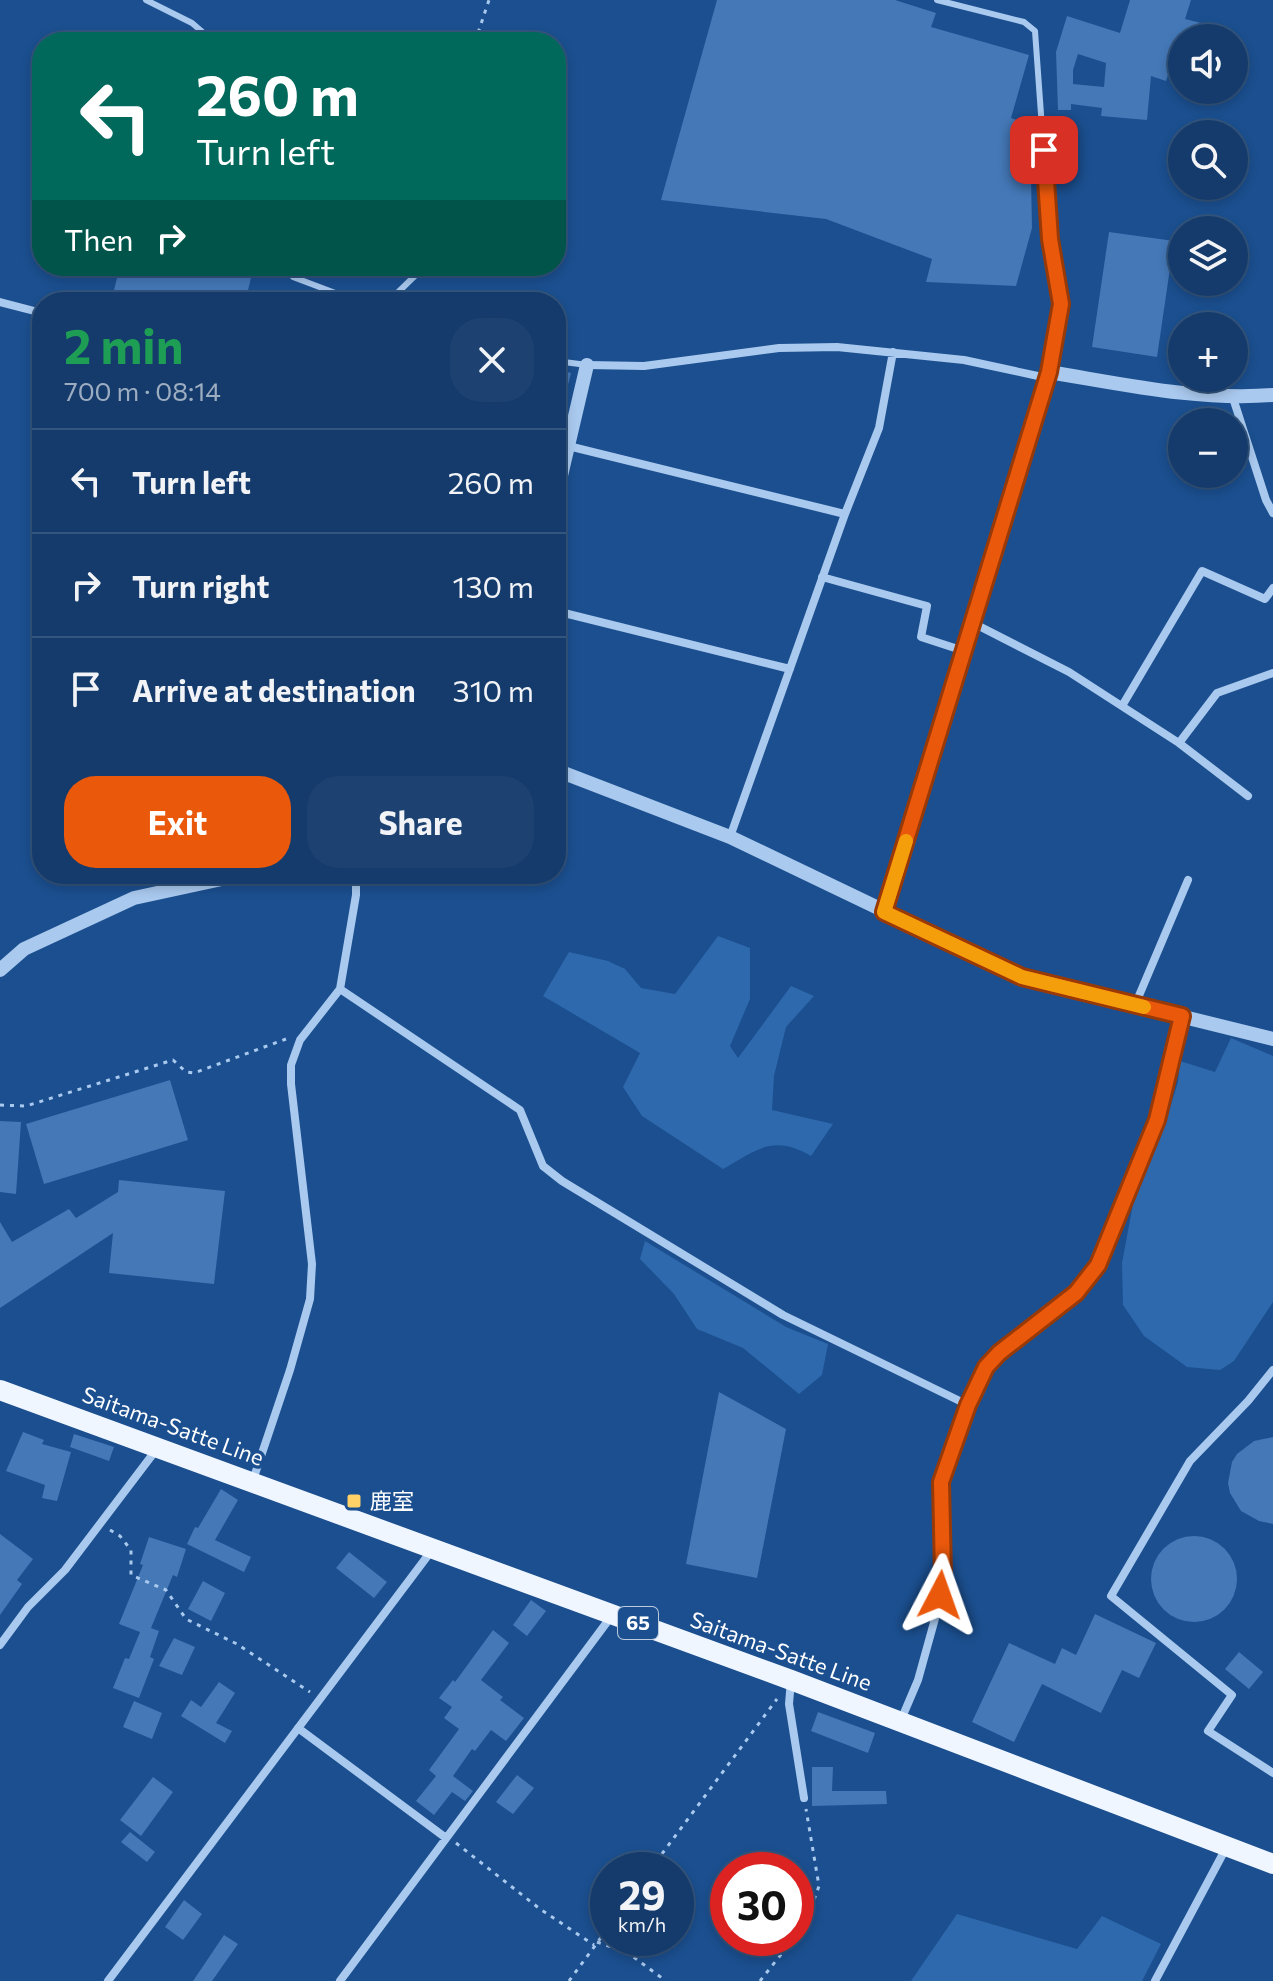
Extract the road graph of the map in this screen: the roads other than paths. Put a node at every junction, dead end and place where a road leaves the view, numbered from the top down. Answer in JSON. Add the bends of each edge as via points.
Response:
{"nodes":[{"id":1,"x":146,"y":0,"type":"edge"},
{"id":2,"x":937,"y":0,"type":"edge"},
{"id":3,"x":202,"y":32,"type":"edge"},
{"id":4,"x":292,"y":276,"type":"edge"},
{"id":5,"x":415,"y":276,"type":"edge"},
{"id":6,"x":1061,"y":291,"type":"joint"},
{"id":7,"x":333,"y":292,"type":"edge"},
{"id":8,"x":398,"y":292,"type":"edge"},
{"id":9,"x":0,"y":302,"type":"edge"},
{"id":10,"x":32,"y":310,"type":"edge"},
{"id":11,"x":893,"y":352,"type":"junction"},
{"id":12,"x":566,"y":362,"type":"edge"},
{"id":13,"x":587,"y":365,"type":"junction"},
{"id":14,"x":1048,"y":375,"type":"junction"},
{"id":15,"x":1273,"y":395,"type":"edge"},
{"id":16,"x":1233,"y":398,"type":"junction"},
{"id":17,"x":566,"y":431,"type":"edge"},
{"id":18,"x":566,"y":445,"type":"edge"},
{"id":19,"x":1273,"y":513,"type":"edge"},
{"id":20,"x":845,"y":514,"type":"junction"},
{"id":21,"x":822,"y":577,"type":"junction"},
{"id":22,"x":1273,"y":588,"type":"edge"},
{"id":23,"x":566,"y":613,"type":"edge"},
{"id":24,"x":973,"y":623,"type":"junction"},
{"id":25,"x":964,"y":651,"type":"junction"},
{"id":26,"x":790,"y":669,"type":"junction"},
{"id":27,"x":1273,"y":673,"type":"edge"},
{"id":28,"x":1122,"y":706,"type":"junction"},
{"id":29,"x":1179,"y":743,"type":"junction"},
{"id":30,"x":566,"y":774,"type":"edge"},
{"id":31,"x":1248,"y":796,"type":"dead end"},
{"id":32,"x":730,"y":837,"type":"junction"},
{"id":33,"x":1188,"y":880,"type":"dead end"},
{"id":34,"x":199,"y":884,"type":"edge"},
{"id":35,"x":356,"y":884,"type":"edge"},
{"id":36,"x":884,"y":912,"type":"junction"},
{"id":37,"x":0,"y":970,"type":"edge"},
{"id":38,"x":340,"y":989,"type":"junction"},
{"id":39,"x":1135,"y":1005,"type":"junction"},
{"id":40,"x":1182,"y":1016,"type":"junction"},
{"id":41,"x":1273,"y":1039,"type":"edge"},
{"id":42,"x":1273,"y":1370,"type":"edge"},
{"id":43,"x":0,"y":1390,"type":"edge"},
{"id":44,"x":968,"y":1405,"type":"junction"},
{"id":45,"x":159,"y":1446,"type":"junction"},
{"id":46,"x":253,"y":1481,"type":"junction"},
{"id":47,"x":434,"y":1547,"type":"junction"},
{"id":48,"x":613,"y":1614,"type":"junction"},
{"id":49,"x":0,"y":1645,"type":"edge"},
{"id":50,"x":791,"y":1680,"type":"junction"},
{"id":51,"x":901,"y":1721,"type":"junction"},
{"id":52,"x":298,"y":1728,"type":"junction"},
{"id":53,"x":1273,"y":1773,"type":"edge"},
{"id":54,"x":804,"y":1798,"type":"road end"},
{"id":55,"x":446,"y":1837,"type":"junction"},
{"id":56,"x":1227,"y":1846,"type":"junction"},
{"id":57,"x":1270,"y":1857,"type":"edge"},
{"id":58,"x":108,"y":1981,"type":"edge"},
{"id":59,"x":340,"y":1981,"type":"edge"},
{"id":60,"x":1155,"y":1981,"type":"edge"}],
"edges":[{"from":1,"to":3,"type":"lane"},
{"from":2,"to":6,"type":"lane","via":[[1024,22],[1035,31],[1050,239]]},
{"from":4,"to":7,"type":"lane"},
{"from":5,"to":8,"type":"lane"},
{"from":6,"to":14,"type":"street"},
{"from":9,"to":10,"type":"street"},
{"from":11,"to":13,"type":"street","via":[[779,348],[644,366]]},
{"from":11,"to":14,"type":"street"},
{"from":11,"to":20,"type":"street","via":[[879,428]]},
{"from":12,"to":13,"type":"lane"},
{"from":13,"to":17,"type":"street"},
{"from":14,"to":16,"type":"street"},
{"from":14,"to":24,"type":"street"},
{"from":15,"to":16,"type":"street"},
{"from":16,"to":19,"type":"street"},
{"from":18,"to":20,"type":"street"},
{"from":20,"to":21,"type":"street"},
{"from":21,"to":25,"type":"street","via":[[927,606],[921,637]]},
{"from":21,"to":26,"type":"street"},
{"from":22,"to":28,"type":"street","via":[[1265,599],[1202,571]]},
{"from":23,"to":26,"type":"street"},
{"from":24,"to":25,"type":"street"},
{"from":24,"to":28,"type":"street"},
{"from":25,"to":36,"type":"street"},
{"from":26,"to":32,"type":"street"},
{"from":27,"to":29,"type":"street","via":[[1217,693]]},
{"from":28,"to":29,"type":"street"},
{"from":29,"to":31,"type":"street"},
{"from":30,"to":32,"type":"street"},
{"from":32,"to":36,"type":"street"},
{"from":33,"to":39,"type":"street"},
{"from":34,"to":37,"type":"street","via":[[121,902],[24,949]]},
{"from":35,"to":38,"type":"street"},
{"from":36,"to":39,"type":"street","via":[[1022,977]]},
{"from":38,"to":44,"type":"street","via":[[520,1110],[543,1166],[562,1181],[783,1315]]},
{"from":38,"to":46,"type":"street","via":[[300,1040],[291,1065],[312,1264],[310,1299]]},
{"from":39,"to":40,"type":"street"},
{"from":40,"to":41,"type":"street"},
{"from":40,"to":44,"type":"street","via":[[1157,1120],[1098,1265],[1076,1293],[999,1353]]},
{"from":42,"to":53,"type":"street","via":[[1190,1461],[1111,1596],[1232,1695],[1208,1731]]},
{"from":43,"to":45,"type":"main road","name":"Saitama-Satte Line","number":"65"},
{"from":44,"to":51,"type":"street","via":[[941,1482],[943,1575],[936,1615]]},
{"from":45,"to":46,"type":"main road","name":"Saitama-Satte Line","number":"65"},
{"from":45,"to":49,"type":"street"},
{"from":46,"to":47,"type":"main road","name":"Saitama-Satte Line","number":"65"},
{"from":47,"to":48,"type":"main road","name":"Saitama-Satte Line","number":"65"},
{"from":47,"to":52,"type":"street"},
{"from":48,"to":50,"type":"main road","name":"Saitama-Satte Line","number":"65"},
{"from":48,"to":55,"type":"street"},
{"from":50,"to":51,"type":"main road","name":"Saitama-Satte Line","number":"65"},
{"from":50,"to":54,"type":"street","via":[[789,1704]]},
{"from":51,"to":56,"type":"main road","name":"Saitama-Satte Line","number":"65"},
{"from":52,"to":55,"type":"street"},
{"from":52,"to":58,"type":"street"},
{"from":55,"to":59,"type":"street"},
{"from":56,"to":57,"type":"main road","name":"Saitama-Satte Line","number":"65"},
{"from":56,"to":60,"type":"street"}]}
